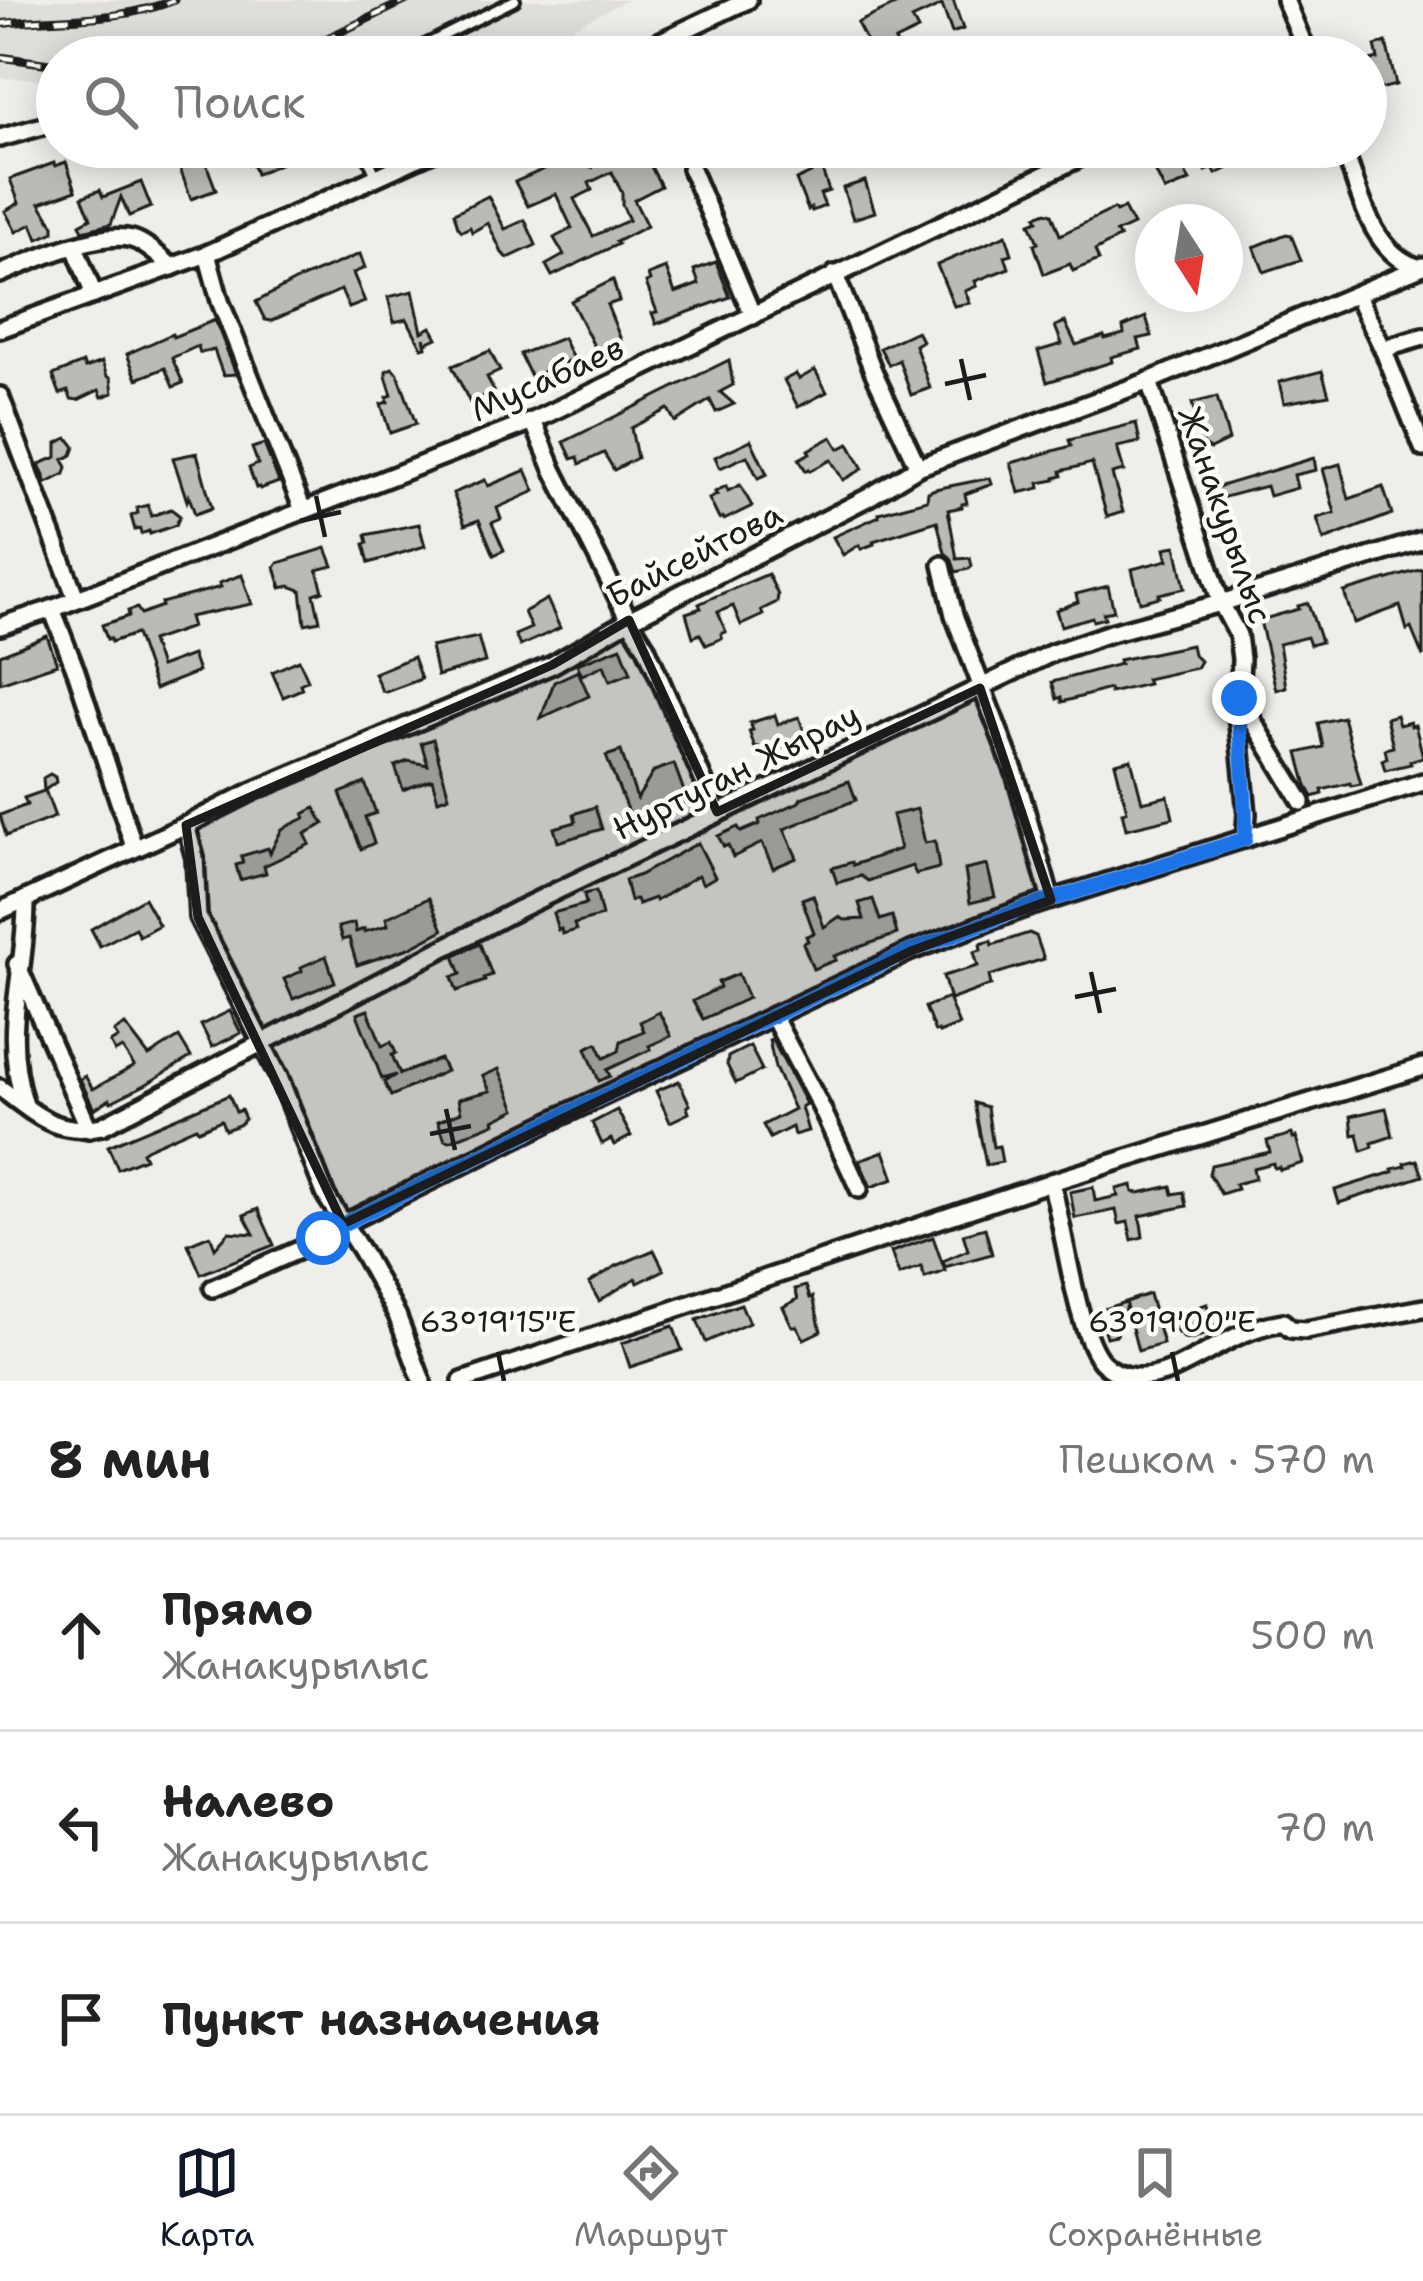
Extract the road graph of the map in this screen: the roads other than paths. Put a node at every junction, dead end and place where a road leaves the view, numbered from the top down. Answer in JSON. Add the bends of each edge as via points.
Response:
{"nodes":[{"id":1,"x":515,"y":0,"type":"edge"},
{"id":2,"x":748,"y":0,"type":"edge"},
{"id":3,"x":1285,"y":0,"type":"edge"},
{"id":4,"x":443,"y":36,"type":"edge"},
{"id":5,"x":672,"y":36,"type":"edge"},
{"id":6,"x":1296,"y":36,"type":"edge"},
{"id":7,"x":36,"y":128,"type":"edge"},
{"id":8,"x":0,"y":138,"type":"edge"},
{"id":9,"x":372,"y":168,"type":"edge"},
{"id":10,"x":400,"y":168,"type":"edge"},
{"id":11,"x":1058,"y":168,"type":"edge"},
{"id":12,"x":1351,"y":168,"type":"edge"},
{"id":13,"x":691,"y":170,"type":"dead end"},
{"id":14,"x":378,"y":179,"type":"junction"},
{"id":15,"x":75,"y":247,"type":"junction"},
{"id":16,"x":208,"y":254,"type":"junction"},
{"id":17,"x":172,"y":267,"type":"junction"},
{"id":18,"x":1420,"y":267,"type":"edge"},
{"id":19,"x":0,"y":274,"type":"edge"},
{"id":20,"x":836,"y":274,"type":"junction"},
{"id":21,"x":94,"y":295,"type":"junction"},
{"id":22,"x":1357,"y":296,"type":"junction"},
{"id":23,"x":753,"y":316,"type":"junction"},
{"id":24,"x":0,"y":328,"type":"edge"},
{"id":25,"x":1423,"y":337,"type":"edge"},
{"id":26,"x":1383,"y":350,"type":"junction"},
{"id":27,"x":1149,"y":381,"type":"junction"},
{"id":28,"x":0,"y":396,"type":"edge"},
{"id":29,"x":533,"y":421,"type":"junction"},
{"id":30,"x":1423,"y":448,"type":"edge"},
{"id":31,"x":918,"y":466,"type":"junction"},
{"id":32,"x":303,"y":510,"type":"junction"},
{"id":33,"x":1423,"y":540,"type":"edge"},
{"id":34,"x":942,"y":566,"type":"dead end"},
{"id":35,"x":76,"y":598,"type":"junction"},
{"id":36,"x":1221,"y":604,"type":"junction"},
{"id":37,"x":52,"y":609,"type":"junction"},
{"id":38,"x":629,"y":620,"type":"junction"},
{"id":39,"x":0,"y":626,"type":"edge"},
{"id":40,"x":980,"y":688,"type":"junction"},
{"id":41,"x":1239,"y":698,"type":"junction"},
{"id":42,"x":1423,"y":782,"type":"edge"},
{"id":43,"x":1303,"y":802,"type":"dead end"},
{"id":44,"x":718,"y":812,"type":"junction"},
{"id":45,"x":186,"y":825,"type":"junction"},
{"id":46,"x":1245,"y":839,"type":"junction"},
{"id":47,"x":134,"y":847,"type":"junction"},
{"id":48,"x":26,"y":899,"type":"junction"},
{"id":49,"x":1051,"y":900,"type":"junction"},
{"id":50,"x":0,"y":911,"type":"edge"},
{"id":51,"x":16,"y":961,"type":"junction"},
{"id":52,"x":773,"y":1016,"type":"junction"},
{"id":53,"x":260,"y":1043,"type":"junction"},
{"id":54,"x":1423,"y":1067,"type":"edge"},
{"id":55,"x":0,"y":1088,"type":"edge"},
{"id":56,"x":26,"y":1106,"type":"junction"},
{"id":57,"x":96,"y":1128,"type":"junction"},
{"id":58,"x":1051,"y":1182,"type":"junction"},
{"id":59,"x":859,"y":1189,"type":"dead end"},
{"id":60,"x":343,"y":1224,"type":"junction"},
{"id":61,"x":213,"y":1288,"type":"dead end"},
{"id":62,"x":1423,"y":1308,"type":"edge"},
{"id":63,"x":422,"y":1381,"type":"edge"},
{"id":64,"x":462,"y":1381,"type":"edge"}],
"edges":[{"from":1,"to":4,"type":"lane"},
{"from":2,"to":5,"type":"street"},
{"from":3,"to":6,"type":"street"},
{"from":7,"to":8,"type":"street"},
{"from":9,"to":14,"type":"lane"},
{"from":10,"to":14,"type":"street"},
{"from":11,"to":20,"type":"street","name":"Мусабаев"},
{"from":12,"to":18,"type":"street","via":[[1385,248]]},
{"from":13,"to":23,"type":"street"},
{"from":14,"to":16,"type":"street"},
{"from":15,"to":17,"type":"street","via":[[117,236],[138,240]]},
{"from":15,"to":19,"type":"street"},
{"from":15,"to":21,"type":"street"},
{"from":16,"to":17,"type":"street"},
{"from":16,"to":32,"type":"street"},
{"from":17,"to":21,"type":"street"},
{"from":18,"to":22,"type":"street","name":"Байсейтова"},
{"from":20,"to":23,"type":"street","name":"Мусабаев"},
{"from":20,"to":31,"type":"street"},
{"from":21,"to":24,"type":"street"},
{"from":22,"to":26,"type":"street"},
{"from":22,"to":27,"type":"street","name":"Байсейтова"},
{"from":23,"to":29,"type":"street","name":"Мусабаев"},
{"from":25,"to":26,"type":"street"},
{"from":26,"to":30,"type":"street"},
{"from":27,"to":31,"type":"street","name":"Байсейтова"},
{"from":27,"to":36,"type":"street","name":"Жанакурылыс"},
{"from":28,"to":35,"type":"street"},
{"from":29,"to":32,"type":"street","name":"Мусабаев"},
{"from":29,"to":38,"type":"street"},
{"from":31,"to":38,"type":"street","name":"Байсейтова"},
{"from":32,"to":35,"type":"street","name":"Мусабаев"},
{"from":33,"to":36,"type":"street","name":"Нуртуган Жырау"},
{"from":34,"to":40,"type":"street"},
{"from":35,"to":37,"type":"street","name":"Мусабаев"},
{"from":36,"to":40,"type":"street","name":"Нуртуган Жырау","via":[[1071,646]]},
{"from":36,"to":41,"type":"street","name":"Жанакурылыс","via":[[1238,634]]},
{"from":37,"to":39,"type":"street","name":"Мусабаев"},
{"from":37,"to":47,"type":"street"},
{"from":38,"to":44,"type":"street"},
{"from":38,"to":45,"type":"street","name":"Байсейтова","via":[[552,665]]},
{"from":40,"to":44,"type":"street","name":"Нуртуган Жырау"},
{"from":40,"to":49,"type":"street","via":[[1016,773]]},
{"from":41,"to":43,"type":"street"},
{"from":41,"to":46,"type":"street","name":"Жанакурылыс"},
{"from":42,"to":46,"type":"street"},
{"from":44,"to":53,"type":"street","name":"Нуртуган Жырау"},
{"from":45,"to":47,"type":"street","name":"Байсейтова"},
{"from":45,"to":53,"type":"street","via":[[198,916]]},
{"from":46,"to":49,"type":"street"},
{"from":47,"to":48,"type":"street","name":"Байсейтова"},
{"from":48,"to":50,"type":"street","name":"Байсейтова"},
{"from":48,"to":51,"type":"street"},
{"from":49,"to":52,"type":"street","via":[[910,951]]},
{"from":51,"to":56,"type":"street","via":[[4,1041]]},
{"from":51,"to":57,"type":"street"},
{"from":52,"to":59,"type":"street"},
{"from":52,"to":60,"type":"street"},
{"from":53,"to":57,"type":"street","name":"Нуртуган Жырау"},
{"from":53,"to":60,"type":"street"},
{"from":54,"to":58,"type":"street"},
{"from":55,"to":56,"type":"street"},
{"from":56,"to":57,"type":"street","via":[[54,1126]]},
{"from":58,"to":62,"type":"street","via":[[1084,1323],[1101,1361],[1120,1376],[1148,1379],[1258,1326],[1283,1322],[1306,1330]]},
{"from":58,"to":64,"type":"street"},
{"from":60,"to":61,"type":"street"},
{"from":60,"to":63,"type":"street","via":[[398,1315]]}]}
